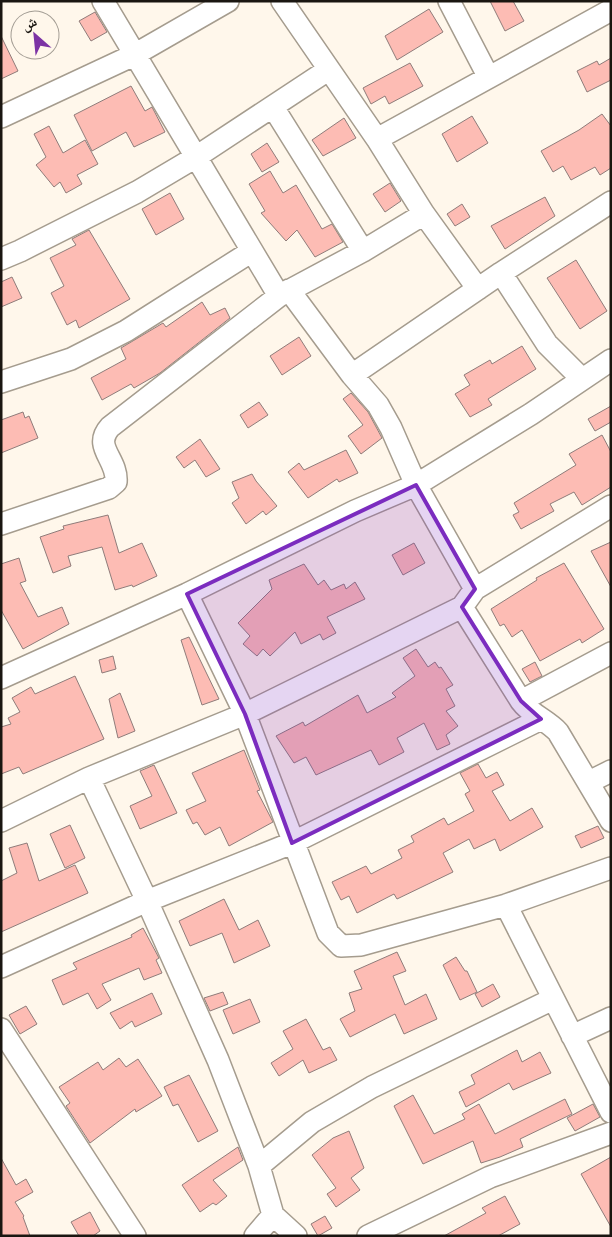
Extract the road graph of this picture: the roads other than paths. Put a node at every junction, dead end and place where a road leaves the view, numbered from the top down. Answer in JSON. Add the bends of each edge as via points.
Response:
{"nodes":[{"id":1,"x":103,"y":1,"type":"edge"},
{"id":2,"x":228,"y":1,"type":"edge"},
{"id":3,"x":282,"y":1,"type":"edge"},
{"id":4,"x":449,"y":1,"type":"edge"},
{"id":5,"x":611,"y":10,"type":"edge"},
{"id":6,"x":134,"y":55,"type":"junction"},
{"id":7,"x":328,"y":70,"type":"junction"},
{"id":8,"x":488,"y":76,"type":"junction"},
{"id":9,"x":273,"y":108,"type":"junction"},
{"id":10,"x":1,"y":117,"type":"edge"},
{"id":11,"x":377,"y":139,"type":"junction"},
{"id":12,"x":196,"y":157,"type":"junction"},
{"id":13,"x":611,"y":202,"type":"edge"},
{"id":14,"x":424,"y":214,"type":"junction"},
{"id":15,"x":252,"y":251,"type":"junction"},
{"id":16,"x":363,"y":251,"type":"junction"},
{"id":17,"x":1,"y":259,"type":"edge"},
{"id":18,"x":501,"y":273,"type":"junction"},
{"id":19,"x":478,"y":289,"type":"junction"},
{"id":20,"x":284,"y":293,"type":"junction"},
{"id":21,"x":611,"y":360,"type":"edge"},
{"id":22,"x":352,"y":375,"type":"junction"},
{"id":23,"x":582,"y":379,"type":"junction"},
{"id":24,"x":1,"y":382,"type":"edge"},
{"id":25,"x":416,"y":485,"type":"junction"},
{"id":26,"x":611,"y":506,"type":"edge"},
{"id":27,"x":1,"y":524,"type":"edge"},
{"id":28,"x":475,"y":589,"type":"junction"},
{"id":29,"x":186,"y":594,"type":"junction"},
{"id":30,"x":462,"y":607,"type":"junction"},
{"id":31,"x":611,"y":653,"type":"edge"},
{"id":32,"x":1,"y":678,"type":"edge"},
{"id":33,"x":521,"y":701,"type":"junction"},
{"id":34,"x":245,"y":714,"type":"junction"},
{"id":35,"x":541,"y":718,"type":"junction"},
{"id":36,"x":611,"y":771,"type":"edge"},
{"id":37,"x":89,"y":778,"type":"junction"},
{"id":38,"x":589,"y":782,"type":"junction"},
{"id":39,"x":1,"y":820,"type":"edge"},
{"id":40,"x":611,"y":821,"type":"edge"},
{"id":41,"x":292,"y":843,"type":"junction"},
{"id":42,"x":611,"y":868,"type":"edge"},
{"id":43,"x":147,"y":901,"type":"junction"},
{"id":44,"x":506,"y":905,"type":"junction"},
{"id":45,"x":1,"y":967,"type":"edge"},
{"id":46,"x":553,"y":999,"type":"junction"},
{"id":47,"x":611,"y":1018,"type":"edge"},
{"id":48,"x":1,"y":1029,"type":"edge"},
{"id":49,"x":572,"y":1036,"type":"junction"},
{"id":50,"x":611,"y":1112,"type":"edge"},
{"id":51,"x":611,"y":1132,"type":"edge"},
{"id":52,"x":259,"y":1166,"type":"junction"},
{"id":53,"x":273,"y":1216,"type":"junction"},
{"id":54,"x":135,"y":1236,"type":"edge"},
{"id":55,"x":255,"y":1236,"type":"edge"},
{"id":56,"x":296,"y":1236,"type":"edge"},
{"id":57,"x":368,"y":1236,"type":"edge"}],
"edges":[{"from":1,"to":6,"type":"street"},
{"from":2,"to":6,"type":"street"},
{"from":3,"to":7,"type":"street"},
{"from":4,"to":8,"type":"street"},
{"from":5,"to":8,"type":"street"},
{"from":6,"to":10,"type":"street"},
{"from":6,"to":12,"type":"street"},
{"from":7,"to":9,"type":"street"},
{"from":7,"to":11,"type":"street"},
{"from":8,"to":11,"type":"street"},
{"from":9,"to":12,"type":"street"},
{"from":9,"to":16,"type":"street"},
{"from":11,"to":14,"type":"street"},
{"from":12,"to":15,"type":"street"},
{"from":12,"to":17,"type":"street","via":[[85,220]]},
{"from":13,"to":18,"type":"street"},
{"from":14,"to":16,"type":"street"},
{"from":14,"to":19,"type":"street"},
{"from":15,"to":20,"type":"street"},
{"from":15,"to":24,"type":"street","via":[[126,331],[71,359]]},
{"from":16,"to":20,"type":"street"},
{"from":18,"to":19,"type":"street"},
{"from":18,"to":23,"type":"street","via":[[548,344]]},
{"from":19,"to":22,"type":"street"},
{"from":20,"to":22,"type":"street"},
{"from":20,"to":27,"type":"street","via":[[110,427],[104,434],[103,444],[117,472],[116,482],[108,488]]},
{"from":21,"to":23,"type":"street"},
{"from":22,"to":25,"type":"street","via":[[378,405],[392,428]]},
{"from":23,"to":25,"type":"street"},
{"from":25,"to":28,"type":"street"},
{"from":25,"to":29,"type":"street"},
{"from":26,"to":28,"type":"street"},
{"from":28,"to":30,"type":"street"},
{"from":29,"to":32,"type":"street"},
{"from":29,"to":34,"type":"street"},
{"from":30,"to":33,"type":"street"},
{"from":30,"to":34,"type":"street"},
{"from":31,"to":33,"type":"street"},
{"from":33,"to":35,"type":"street","via":[[528,711]]},
{"from":34,"to":37,"type":"street"},
{"from":34,"to":41,"type":"street"},
{"from":35,"to":38,"type":"street","via":[[558,732]]},
{"from":35,"to":41,"type":"street"},
{"from":36,"to":38,"type":"street"},
{"from":37,"to":39,"type":"street"},
{"from":37,"to":43,"type":"street"},
{"from":38,"to":40,"type":"street"},
{"from":41,"to":43,"type":"street"},
{"from":41,"to":44,"type":"street","via":[[328,933],[341,946],[361,945]]},
{"from":42,"to":44,"type":"street"},
{"from":43,"to":45,"type":"street"},
{"from":43,"to":52,"type":"street","via":[[218,1060]]},
{"from":44,"to":46,"type":"street"},
{"from":46,"to":49,"type":"street"},
{"from":46,"to":52,"type":"street","via":[[372,1087],[312,1122]]},
{"from":47,"to":49,"type":"street"},
{"from":48,"to":54,"type":"street"},
{"from":49,"to":50,"type":"street"},
{"from":51,"to":57,"type":"street","via":[[490,1177]]},
{"from":52,"to":53,"type":"street"},
{"from":53,"to":55,"type":"street"},
{"from":53,"to":56,"type":"street"}]}
